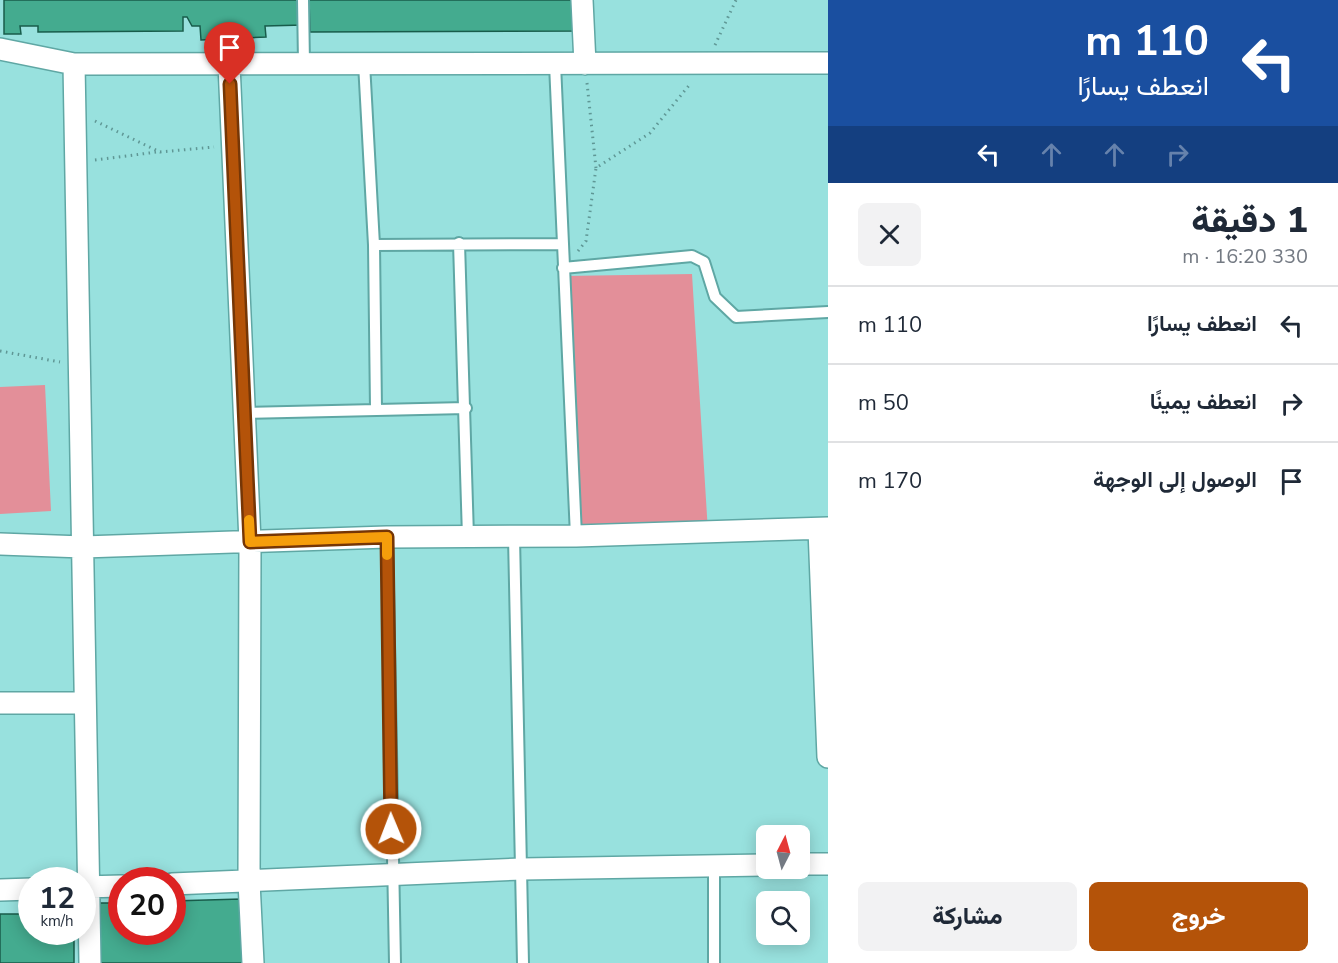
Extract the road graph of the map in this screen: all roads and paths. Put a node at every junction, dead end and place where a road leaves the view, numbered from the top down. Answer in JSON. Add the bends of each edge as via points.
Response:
{"nodes":[{"id":1,"x":303,"y":0,"type":"edge"},
{"id":2,"x":582,"y":0,"type":"edge"},
{"id":3,"x":736,"y":0,"type":"edge"},
{"id":4,"x":0,"y":49,"type":"edge"},
{"id":5,"x":304,"y":63,"type":"junction"},
{"id":6,"x":364,"y":63,"type":"junction"},
{"id":7,"x":707,"y":63,"type":"junction"},
{"id":8,"x":828,"y":63,"type":"edge"},
{"id":9,"x":74,"y":64,"type":"junction"},
{"id":10,"x":229,"y":64,"type":"junction"},
{"id":11,"x":555,"y":64,"type":"junction"},
{"id":12,"x":585,"y":64,"type":"junction"},
{"id":13,"x":75,"y":111,"type":"junction"},
{"id":14,"x":233,"y":145,"type":"junction"},
{"id":15,"x":160,"y":152,"type":"junction"},
{"id":16,"x":76,"y":162,"type":"junction"},
{"id":17,"x":596,"y":168,"type":"junction"},
{"id":18,"x":459,"y":243,"type":"junction"},
{"id":19,"x":374,"y":244,"type":"junction"},
{"id":20,"x":562,"y":244,"type":"junction"},
{"id":21,"x":563,"y":268,"type":"junction"},
{"id":22,"x":828,"y":312,"type":"edge"},
{"id":23,"x":0,"y":351,"type":"edge"},
{"id":24,"x":79,"y":366,"type":"junction"},
{"id":25,"x":466,"y":408,"type":"junction"},
{"id":26,"x":376,"y":409,"type":"junction"},
{"id":27,"x":246,"y":413,"type":"junction"},
{"id":28,"x":824,"y":529,"type":"edge"},
{"id":29,"x":576,"y":536,"type":"junction"},
{"id":30,"x":387,"y":537,"type":"junction"},
{"id":31,"x":468,"y":537,"type":"junction"},
{"id":32,"x":514,"y":537,"type":"junction"},
{"id":33,"x":250,"y":542,"type":"junction"},
{"id":34,"x":0,"y":544,"type":"edge"},
{"id":35,"x":82,"y":547,"type":"junction"},
{"id":36,"x":0,"y":703,"type":"edge"},
{"id":37,"x":85,"y":704,"type":"junction"},
{"id":38,"x":828,"y":757,"type":"edge"},
{"id":39,"x":810,"y":864,"type":"edge"},
{"id":40,"x":828,"y":864,"type":"edge"},
{"id":41,"x":756,"y":865,"type":"edge"},
{"id":42,"x":85,"y":867,"type":"edge"},
{"id":43,"x":714,"y":867,"type":"junction"},
{"id":44,"x":522,"y":869,"type":"junction"},
{"id":45,"x":392,"y":874,"type":"junction"},
{"id":46,"x":249,"y":882,"type":"junction"},
{"id":47,"x":186,"y":884,"type":"edge"},
{"id":48,"x":18,"y":889,"type":"edge"},
{"id":49,"x":0,"y":890,"type":"edge"},
{"id":50,"x":89,"y":945,"type":"edge"},
{"id":51,"x":90,"y":963,"type":"edge"},
{"id":52,"x":253,"y":963,"type":"edge"},
{"id":53,"x":395,"y":963,"type":"edge"},
{"id":54,"x":524,"y":963,"type":"edge"},
{"id":55,"x":714,"y":963,"type":"edge"}],
"edges":[{"from":1,"to":5,"type":"lane"},
{"from":2,"to":12,"type":"street"},
{"from":3,"to":7,"type":"path"},
{"from":4,"to":9,"type":"street"},
{"from":5,"to":6,"type":"street"},
{"from":5,"to":10,"type":"street"},
{"from":6,"to":11,"type":"street"},
{"from":6,"to":19,"type":"lane"},
{"from":7,"to":8,"type":"street"},
{"from":7,"to":12,"type":"street"},
{"from":7,"to":17,"type":"path","via":[[650,132]]},
{"from":9,"to":10,"type":"street"},
{"from":9,"to":13,"type":"street"},
{"from":10,"to":14,"type":"street"},
{"from":11,"to":12,"type":"street"},
{"from":11,"to":20,"type":"lane"},
{"from":12,"to":17,"type":"path"},
{"from":13,"to":15,"type":"path"},
{"from":13,"to":16,"type":"street"},
{"from":14,"to":15,"type":"path"},
{"from":14,"to":27,"type":"street"},
{"from":15,"to":16,"type":"path"},
{"from":16,"to":24,"type":"street"},
{"from":17,"to":21,"type":"path","via":[[586,241]]},
{"from":18,"to":19,"type":"lane"},
{"from":18,"to":20,"type":"lane"},
{"from":18,"to":25,"type":"lane"},
{"from":19,"to":26,"type":"lane"},
{"from":20,"to":21,"type":"lane"},
{"from":21,"to":22,"type":"lane","via":[[692,256],[704,262],[715,297],[736,317]]},
{"from":21,"to":29,"type":"lane"},
{"from":23,"to":24,"type":"path"},
{"from":24,"to":35,"type":"street"},
{"from":25,"to":26,"type":"lane"},
{"from":25,"to":31,"type":"lane"},
{"from":26,"to":27,"type":"lane"},
{"from":27,"to":33,"type":"street"},
{"from":28,"to":29,"type":"street"},
{"from":28,"to":38,"type":"street"},
{"from":29,"to":32,"type":"street"},
{"from":30,"to":31,"type":"street"},
{"from":30,"to":33,"type":"street"},
{"from":30,"to":45,"type":"lane"},
{"from":31,"to":32,"type":"street"},
{"from":32,"to":44,"type":"lane"},
{"from":33,"to":35,"type":"street"},
{"from":33,"to":46,"type":"street"},
{"from":34,"to":35,"type":"street"},
{"from":35,"to":37,"type":"street"},
{"from":36,"to":37,"type":"street"},
{"from":37,"to":42,"type":"street"},
{"from":39,"to":40,"type":"street"},
{"from":41,"to":43,"type":"street"},
{"from":43,"to":44,"type":"street"},
{"from":43,"to":55,"type":"lane"},
{"from":44,"to":45,"type":"street"},
{"from":44,"to":54,"type":"lane"},
{"from":45,"to":46,"type":"street"},
{"from":45,"to":53,"type":"lane"},
{"from":46,"to":47,"type":"street"},
{"from":46,"to":52,"type":"street"},
{"from":48,"to":49,"type":"street"},
{"from":50,"to":51,"type":"street"}]}
